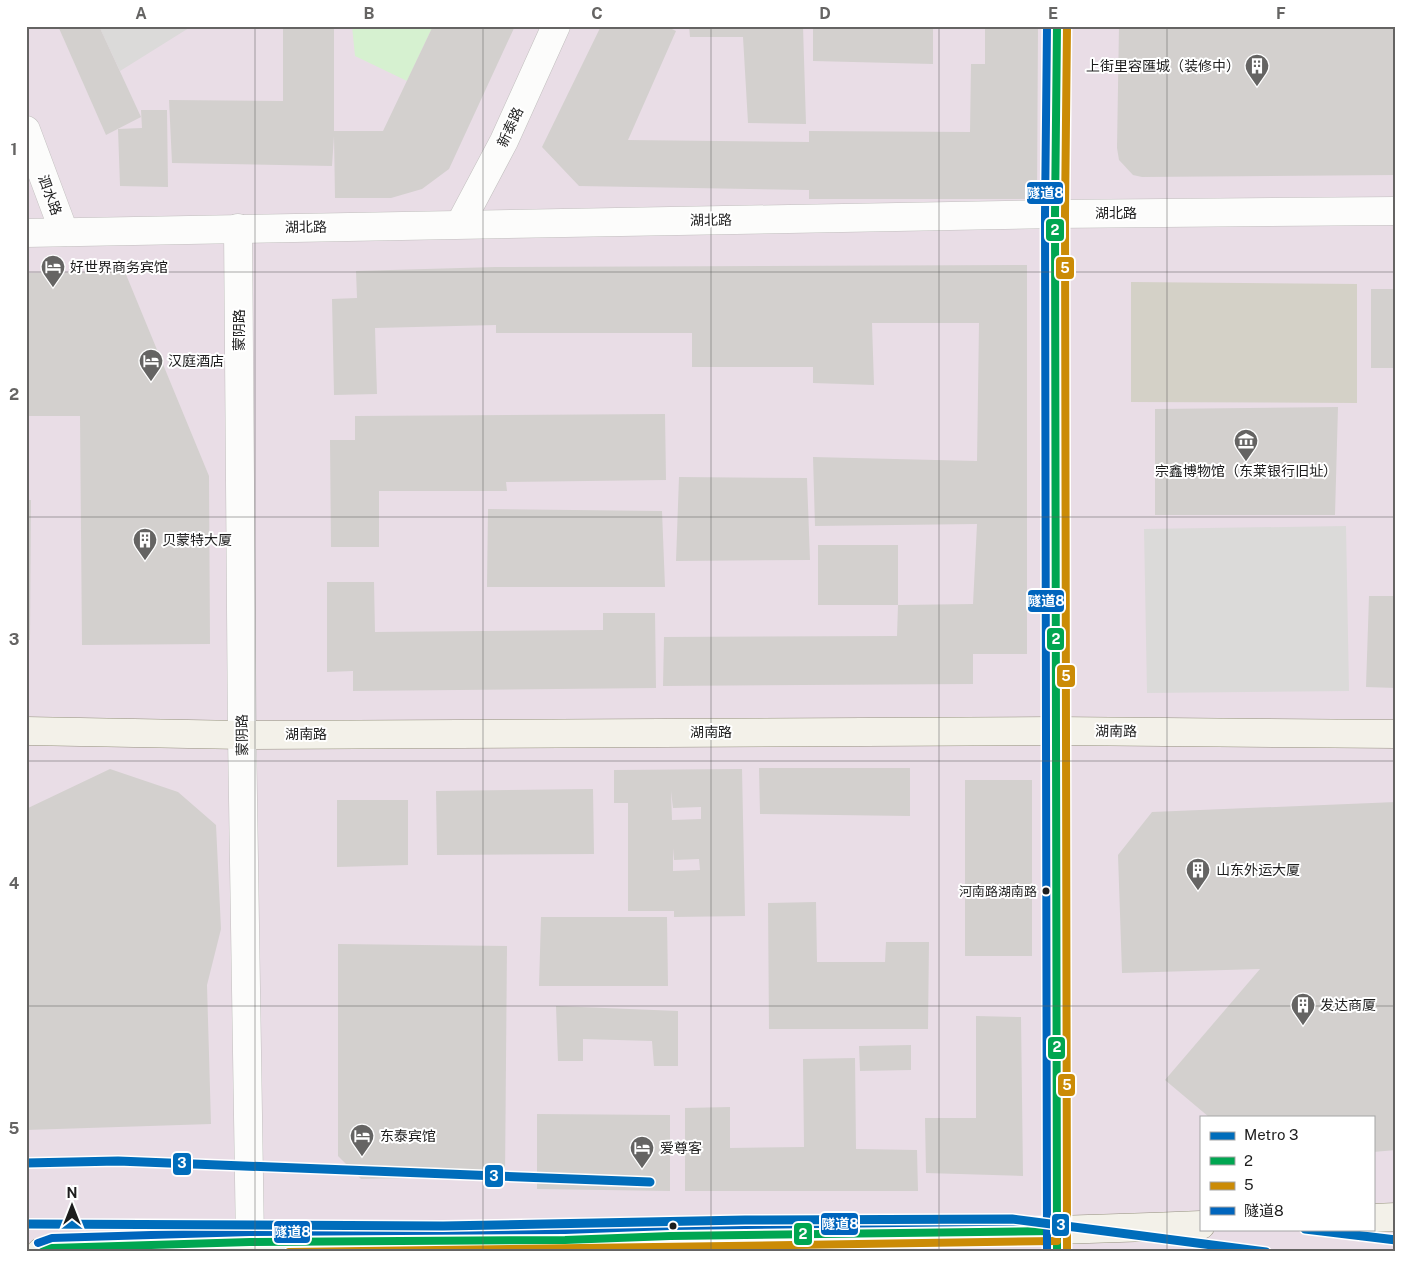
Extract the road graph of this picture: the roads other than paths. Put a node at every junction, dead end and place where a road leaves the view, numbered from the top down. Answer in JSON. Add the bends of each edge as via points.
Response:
{"nodes":[{"id":1,"x":556,"y":26,"type":"edge"},
{"id":2,"x":1057,"y":26,"type":"edge"},
{"id":3,"x":26,"y":130,"type":"edge"},
{"id":4,"x":1396,"y":211,"type":"edge"},
{"id":5,"x":1055,"y":214,"type":"junction"},
{"id":6,"x":460,"y":224,"type":"junction"},
{"id":7,"x":238,"y":228,"type":"junction"},
{"id":8,"x":64,"y":232,"type":"junction"},
{"id":9,"x":26,"y":233,"type":"edge"},
{"id":10,"x":26,"y":730,"type":"edge"},
{"id":11,"x":1056,"y":730,"type":"junction"},
{"id":12,"x":1396,"y":734,"type":"edge"},
{"id":13,"x":242,"y":735,"type":"junction"},
{"id":14,"x":1396,"y":1217,"type":"edge"},
{"id":15,"x":1374,"y":1218,"type":"edge"},
{"id":16,"x":1200,"y":1225,"type":"edge"},
{"id":17,"x":250,"y":1242,"type":"junction"},
{"id":18,"x":1057,"y":1242,"type":"edge"},
{"id":19,"x":565,"y":1246,"type":"edge"},
{"id":20,"x":40,"y":1248,"type":"edge"}],
"edges":[{"from":1,"to":6,"type":"street","name":"新泰路","via":[[504,141]]},
{"from":2,"to":5,"type":"street"},
{"from":3,"to":8,"type":"street","name":"泗水路"},
{"from":4,"to":5,"type":"street","name":"湖北路"},
{"from":5,"to":6,"type":"street","name":"湖北路"},
{"from":5,"to":11,"type":"street"},
{"from":6,"to":7,"type":"street","name":"湖北路"},
{"from":7,"to":8,"type":"street","name":"湖北路"},
{"from":7,"to":13,"type":"street","name":"蒙阴路"},
{"from":8,"to":9,"type":"street","name":"湖北路"},
{"from":10,"to":13,"type":"street","name":"湖南路"},
{"from":11,"to":12,"type":"street","name":"湖南路"},
{"from":11,"to":13,"type":"street","name":"湖南路"},
{"from":11,"to":18,"type":"street"},
{"from":13,"to":17,"type":"street","name":"蒙阴路"},
{"from":14,"to":15,"type":"street"},
{"from":16,"to":18,"type":"street"},
{"from":17,"to":19,"type":"street"},
{"from":17,"to":20,"type":"street"},
{"from":18,"to":19,"type":"street","via":[[670,1236]]}]}
